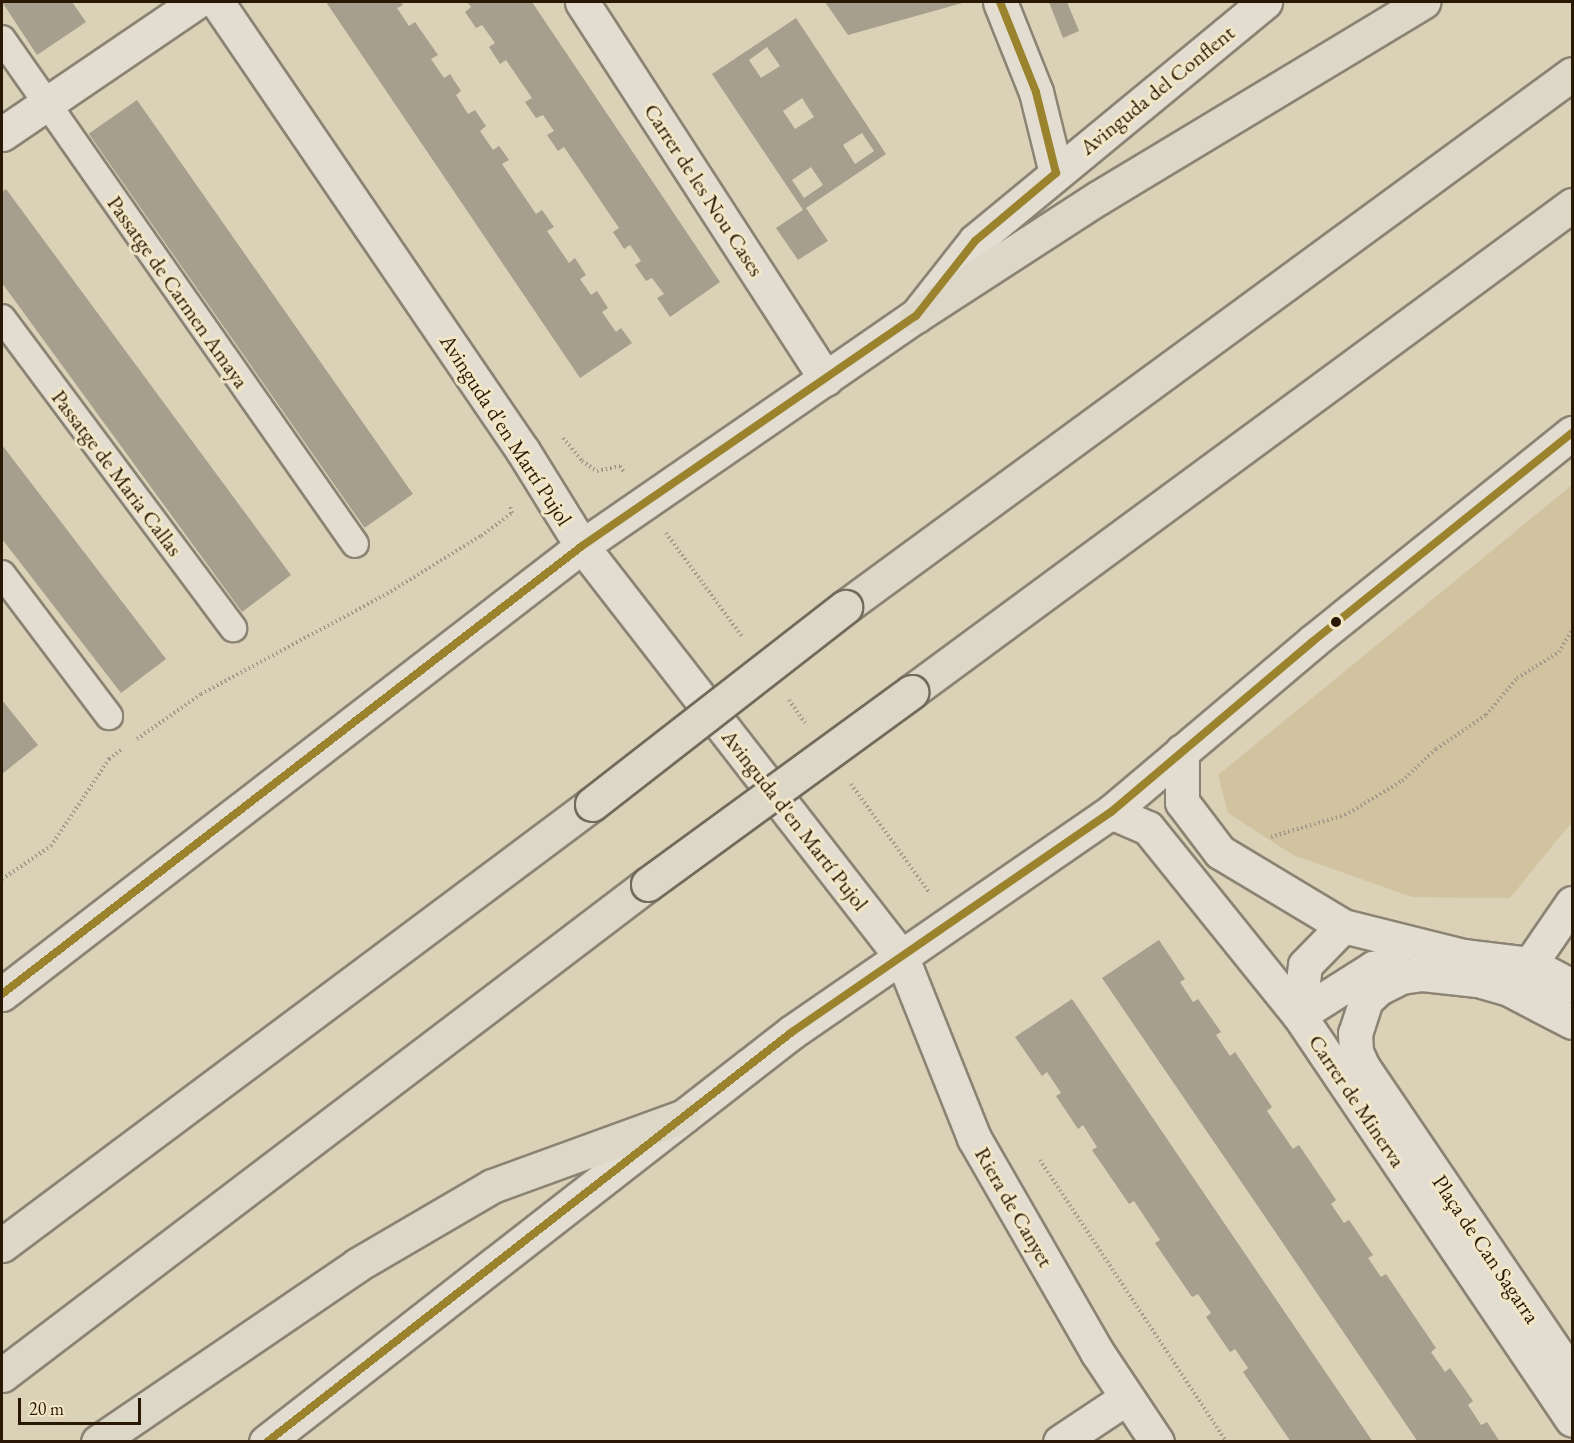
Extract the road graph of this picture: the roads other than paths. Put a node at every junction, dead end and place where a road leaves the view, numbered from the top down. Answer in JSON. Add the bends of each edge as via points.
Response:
{"nodes":[{"id":1,"x":196,"y":2,"type":"edge"},
{"id":2,"x":217,"y":2,"type":"edge"},
{"id":3,"x":582,"y":2,"type":"edge"},
{"id":4,"x":1000,"y":2,"type":"edge"},
{"id":5,"x":1265,"y":2,"type":"edge"},
{"id":6,"x":1423,"y":2,"type":"edge"},
{"id":7,"x":2,"y":39,"type":"edge"},
{"id":8,"x":1572,"y":74,"type":"edge"},
{"id":9,"x":46,"y":103,"type":"junction"},
{"id":10,"x":2,"y":134,"type":"edge"},
{"id":11,"x":1056,"y":173,"type":"junction"},
{"id":12,"x":1572,"y":205,"type":"edge"},
{"id":13,"x":916,"y":316,"type":"junction"},
{"id":14,"x":2,"y":318,"type":"edge"},
{"id":15,"x":826,"y":379,"type":"junction"},
{"id":16,"x":1572,"y":433,"type":"edge"},
{"id":17,"x":355,"y":544,"type":"dead end"},
{"id":18,"x":582,"y":546,"type":"junction"},
{"id":19,"x":2,"y":574,"type":"edge"},
{"id":20,"x":232,"y":628,"type":"dead end"},
{"id":21,"x":109,"y":716,"type":"dead end"},
{"id":22,"x":1182,"y":751,"type":"junction"},
{"id":23,"x":1111,"y":812,"type":"junction"},
{"id":24,"x":1572,"y":903,"type":"edge"},
{"id":25,"x":1343,"y":926,"type":"junction"},
{"id":26,"x":1462,"y":956,"type":"junction"},
{"id":27,"x":902,"y":958,"type":"junction"},
{"id":28,"x":1530,"y":964,"type":"junction"},
{"id":29,"x":1572,"y":986,"type":"edge"},
{"id":30,"x":2,"y":994,"type":"edge"},
{"id":31,"x":1299,"y":1015,"type":"junction"},
{"id":32,"x":1572,"y":1022,"type":"edge"},
{"id":33,"x":684,"y":1116,"type":"junction"},
{"id":34,"x":2,"y":1245,"type":"edge"},
{"id":35,"x":2,"y":1375,"type":"edge"},
{"id":36,"x":1572,"y":1376,"type":"edge"},
{"id":37,"x":1126,"y":1398,"type":"junction"},
{"id":38,"x":1572,"y":1419,"type":"edge"},
{"id":39,"x":98,"y":1442,"type":"edge"},
{"id":40,"x":266,"y":1442,"type":"edge"},
{"id":41,"x":1060,"y":1442,"type":"edge"},
{"id":42,"x":1156,"y":1442,"type":"edge"}],
"edges":[{"from":1,"to":9,"type":"street"},
{"from":2,"to":18,"type":"street","name":"Avinguda d'en Martí Pujol","via":[[523,451]]},
{"from":3,"to":15,"type":"street","name":"Carrer de les Nou Cases"},
{"from":4,"to":11,"type":"street","via":[[1036,93]]},
{"from":5,"to":11,"type":"street","name":"Avinguda del Conflent"},
{"from":6,"to":13,"type":"highway","via":[[1108,192]]},
{"from":7,"to":9,"type":"lane","name":"Passatge de Carmen Amaya"},
{"from":8,"to":34,"type":"highway","bridge":true,"via":[[845,608],[592,804]]},
{"from":9,"to":10,"type":"street"},
{"from":9,"to":17,"type":"lane","name":"Passatge de Carmen Amaya"},
{"from":11,"to":13,"type":"street","name":"Avinguda del Conflent","via":[[975,241]]},
{"from":12,"to":35,"type":"highway","bridge":true,"via":[[648,884]]},
{"from":13,"to":15,"type":"street","name":"Avinguda del Conflent"},
{"from":14,"to":20,"type":"lane","name":"Passatge de Maria Callas"},
{"from":15,"to":18,"type":"street","name":"Avinguda del Conflent"},
{"from":16,"to":22,"type":"street"},
{"from":18,"to":27,"type":"street","name":"Avinguda d'en Martí Pujol"},
{"from":18,"to":30,"type":"street","name":"Avinguda del Conflent"},
{"from":19,"to":21,"type":"lane"},
{"from":22,"to":23,"type":"street"},
{"from":22,"to":25,"type":"street","via":[[1182,802],[1220,852]]},
{"from":23,"to":27,"type":"street"},
{"from":23,"to":31,"type":"street","name":"Carrer de Minerva","via":[[1148,828]]},
{"from":24,"to":28,"type":"street"},
{"from":25,"to":26,"type":"street"},
{"from":25,"to":31,"type":"street","via":[[1305,965]]},
{"from":26,"to":28,"type":"street"},
{"from":26,"to":31,"type":"street","via":[[1373,968]]},
{"from":27,"to":33,"type":"street","via":[[792,1032]]},
{"from":27,"to":37,"type":"street","name":"Riera de Canyet","via":[[974,1138]]},
{"from":28,"to":29,"type":"street"},
{"from":31,"to":38,"type":"street","name":"Carrer de Minerva"},
{"from":32,"to":36,"type":"street","name":"Plaça de Can Sagarra","via":[[1509,989],[1477,980],[1422,974],[1401,977],[1379,988],[1366,1000],[1355,1033],[1356,1052],[1363,1067]]},
{"from":33,"to":39,"type":"highway","via":[[492,1186],[357,1265]]},
{"from":33,"to":40,"type":"street"},
{"from":37,"to":41,"type":"street"},
{"from":37,"to":42,"type":"street","name":"Riera de Canyet"}]}
